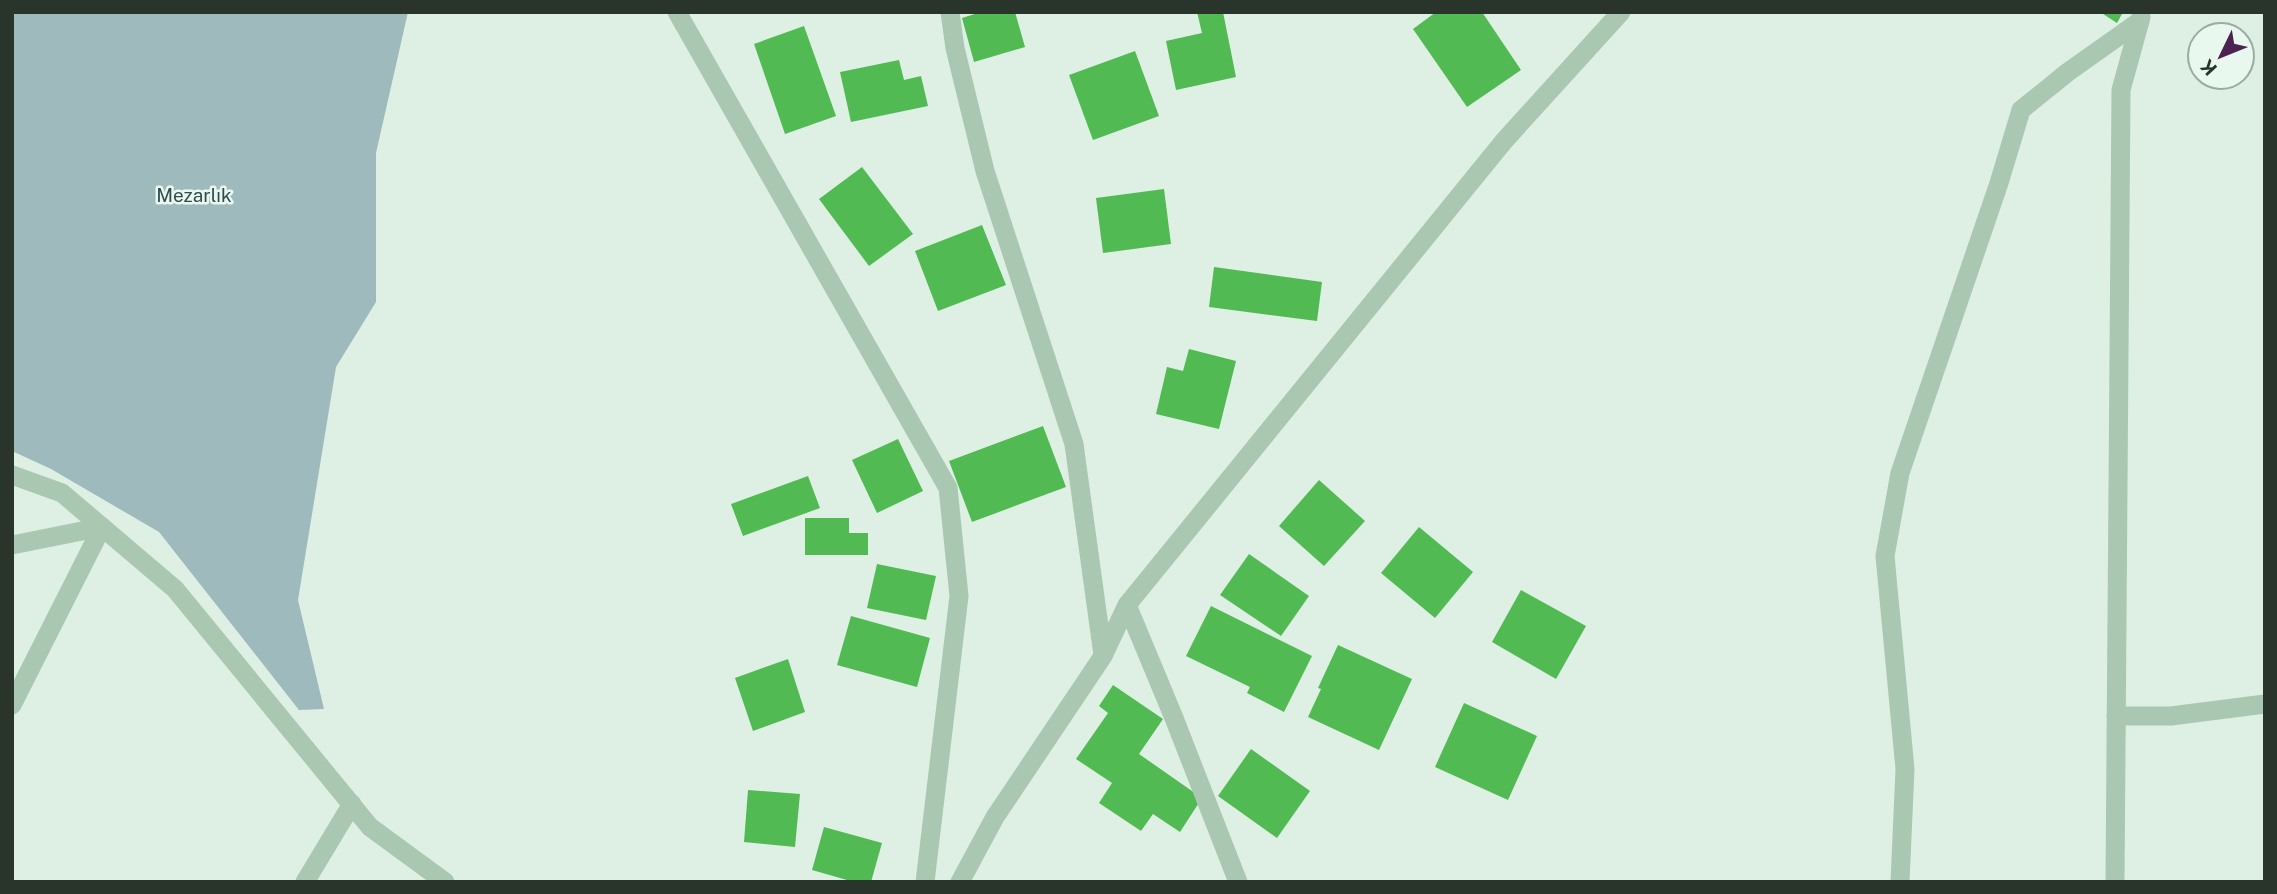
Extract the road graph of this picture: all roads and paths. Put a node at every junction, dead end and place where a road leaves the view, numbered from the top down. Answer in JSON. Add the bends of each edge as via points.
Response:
{"nodes":[{"id":1,"x":677,"y":12,"type":"edge"},
{"id":2,"x":950,"y":12,"type":"edge"},
{"id":3,"x":1621,"y":12,"type":"edge"},
{"id":4,"x":2141,"y":16,"type":"edge"},
{"id":5,"x":12,"y":475,"type":"edge"},
{"id":6,"x":102,"y":527,"type":"junction"},
{"id":7,"x":12,"y":545,"type":"edge"},
{"id":8,"x":1127,"y":605,"type":"junction"},
{"id":9,"x":1103,"y":656,"type":"junction"},
{"id":10,"x":2265,"y":704,"type":"edge"},
{"id":11,"x":12,"y":705,"type":"edge"},
{"id":12,"x":2116,"y":716,"type":"junction"},
{"id":13,"x":352,"y":804,"type":"junction"},
{"id":14,"x":304,"y":882,"type":"edge"},
{"id":15,"x":445,"y":882,"type":"edge"},
{"id":16,"x":925,"y":882,"type":"edge"},
{"id":17,"x":960,"y":882,"type":"edge"},
{"id":18,"x":1238,"y":882,"type":"edge"},
{"id":19,"x":1900,"y":882,"type":"edge"},
{"id":20,"x":2115,"y":882,"type":"edge"}],
"edges":[{"from":1,"to":16,"type":"street","via":[[948,488],[959,596]]},
{"from":2,"to":9,"type":"street","via":[[985,171],[1074,444]]},
{"from":3,"to":8,"type":"street","via":[[1504,141]]},
{"from":4,"to":12,"type":"street","via":[[2122,90]]},
{"from":4,"to":19,"type":"street","via":[[2021,110],[1900,473],[1885,556],[1905,768]]},
{"from":5,"to":6,"type":"street","via":[[62,493]]},
{"from":6,"to":7,"type":"street"},
{"from":6,"to":11,"type":"street"},
{"from":6,"to":13,"type":"street","via":[[175,589]]},
{"from":8,"to":9,"type":"street"},
{"from":8,"to":18,"type":"street"},
{"from":9,"to":17,"type":"street","via":[[995,817]]},
{"from":10,"to":12,"type":"street","via":[[2171,716]]},
{"from":12,"to":20,"type":"street"},
{"from":13,"to":14,"type":"street"},
{"from":13,"to":15,"type":"street","via":[[370,827]]}]}
